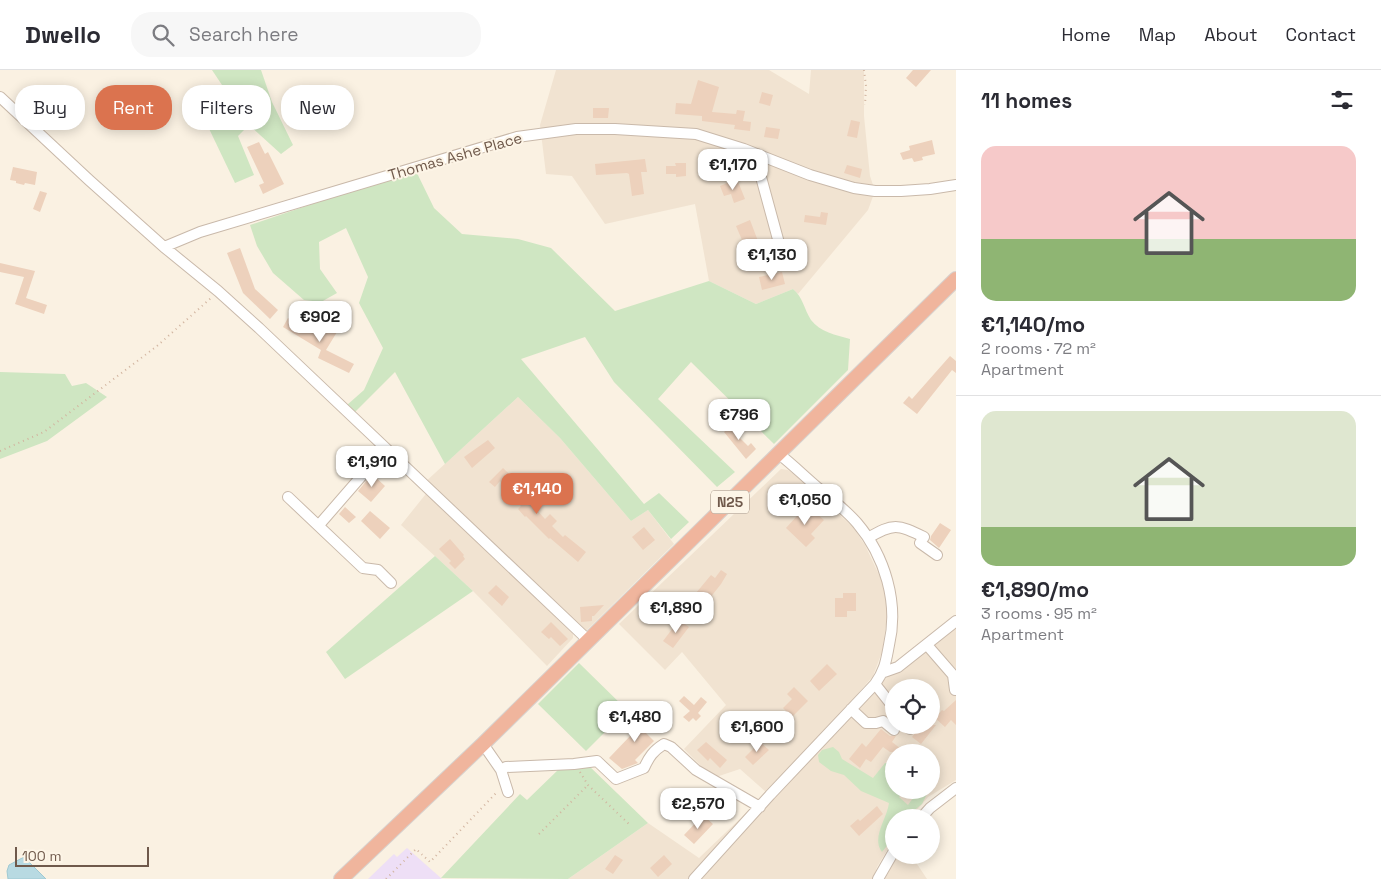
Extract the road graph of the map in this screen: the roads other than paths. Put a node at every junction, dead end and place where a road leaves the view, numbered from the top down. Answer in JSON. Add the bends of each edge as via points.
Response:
{"nodes":[{"id":1,"x":0,"y":97,"type":"edge"},
{"id":2,"x":757,"y":154,"type":"junction"},
{"id":3,"x":956,"y":185,"type":"edge"},
{"id":4,"x":164,"y":248,"type":"junction"},
{"id":5,"x":782,"y":254,"type":"dead end"},
{"id":6,"x":956,"y":279,"type":"edge"},
{"id":7,"x":385,"y":449,"type":"junction"},
{"id":8,"x":779,"y":454,"type":"junction"},
{"id":9,"x":288,"y":497,"type":"dead end"},
{"id":10,"x":319,"y":525,"type":"junction"},
{"id":11,"x":868,"y":538,"type":"junction"},
{"id":12,"x":937,"y":554,"type":"dead end"},
{"id":13,"x":391,"y":583,"type":"dead end"},
{"id":14,"x":956,"y":621,"type":"edge"},
{"id":15,"x":588,"y":640,"type":"junction"},
{"id":16,"x":927,"y":645,"type":"junction"},
{"id":17,"x":884,"y":672,"type":"junction"},
{"id":18,"x":875,"y":684,"type":"junction"},
{"id":19,"x":954,"y":690,"type":"dead end"},
{"id":20,"x":885,"y":697,"type":"edge"},
{"id":21,"x":851,"y":709,"type":"junction"},
{"id":22,"x":885,"y":723,"type":"edge"},
{"id":23,"x":483,"y":744,"type":"junction"},
{"id":24,"x":501,"y":770,"type":"junction"},
{"id":25,"x":956,"y":788,"type":"edge"},
{"id":26,"x":508,"y":792,"type":"road end"},
{"id":27,"x":760,"y":806,"type":"junction"},
{"id":28,"x":929,"y":809,"type":"edge"},
{"id":29,"x":887,"y":864,"type":"edge"},
{"id":30,"x":340,"y":879,"type":"edge"},
{"id":31,"x":694,"y":879,"type":"edge"},
{"id":32,"x":878,"y":879,"type":"edge"}],
"edges":[{"from":1,"to":4,"type":"street"},
{"from":2,"to":3,"type":"street","name":"Thomas Ashe Place","via":[[854,188],[901,191]]},
{"from":2,"to":4,"type":"street","name":"Thomas Ashe Place","via":[[696,134],[668,132],[576,129],[517,137],[200,232]]},
{"from":2,"to":5,"type":"street"},
{"from":4,"to":7,"type":"street","via":[[218,291]]},
{"from":6,"to":8,"type":"highway","number":"N25"},
{"from":7,"to":10,"type":"street"},
{"from":7,"to":15,"type":"street"},
{"from":8,"to":11,"type":"street","via":[[856,522]]},
{"from":8,"to":15,"type":"highway","number":"N25"},
{"from":9,"to":10,"type":"street"},
{"from":10,"to":13,"type":"street","via":[[363,568],[378,570]]},
{"from":11,"to":12,"type":"street","via":[[884,528],[909,529],[924,536],[920,543]]},
{"from":11,"to":17,"type":"street","via":[[889,586],[893,612]]},
{"from":14,"to":16,"type":"street"},
{"from":15,"to":23,"type":"highway","number":"N25"},
{"from":16,"to":17,"type":"street","via":[[898,667]]},
{"from":16,"to":19,"type":"street","via":[[953,675]]},
{"from":17,"to":18,"type":"street"},
{"from":18,"to":20,"type":"street"},
{"from":18,"to":21,"type":"street"},
{"from":21,"to":22,"type":"street","via":[[866,723]]},
{"from":21,"to":27,"type":"street"},
{"from":23,"to":24,"type":"street"},
{"from":23,"to":30,"type":"highway","number":"N25"},
{"from":24,"to":26,"type":"street"},
{"from":24,"to":27,"type":"street","via":[[506,767],[598,761],[616,779],[644,768],[649,756],[664,744],[696,770]]},
{"from":25,"to":28,"type":"street"},
{"from":27,"to":31,"type":"street"},
{"from":29,"to":32,"type":"street"}]}
